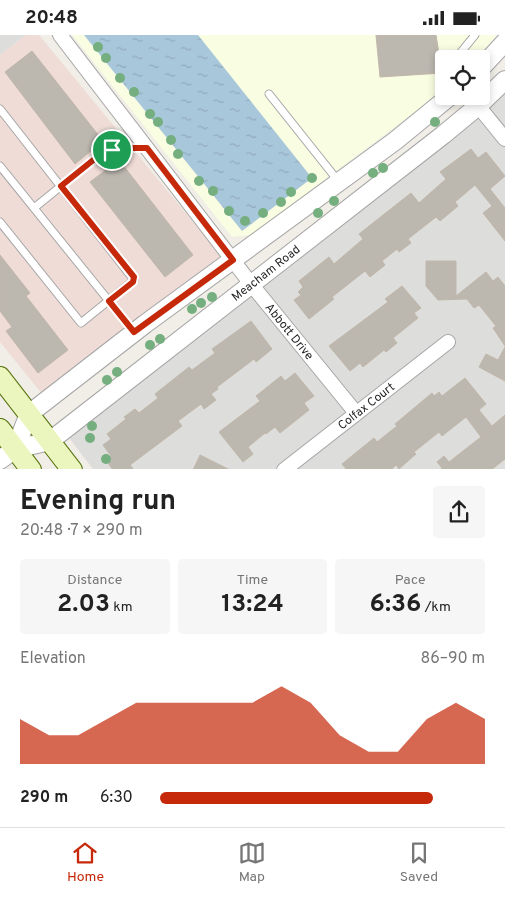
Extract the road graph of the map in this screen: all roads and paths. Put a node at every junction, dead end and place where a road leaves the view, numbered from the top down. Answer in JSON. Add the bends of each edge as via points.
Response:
{"nodes":[{"id":1,"x":60,"y":35,"type":"edge"},
{"id":2,"x":475,"y":35,"type":"edge"},
{"id":3,"x":505,"y":42,"type":"edge"},
{"id":4,"x":463,"y":50,"type":"edge"},
{"id":5,"x":490,"y":58,"type":"edge"},
{"id":6,"x":505,"y":80,"type":"edge"},
{"id":7,"x":490,"y":90,"type":"edge"},
{"id":8,"x":269,"y":94,"type":"dead end"},
{"id":9,"x":439,"y":105,"type":"edge"},
{"id":10,"x":469,"y":105,"type":"edge"},
{"id":11,"x":477,"y":105,"type":"edge"},
{"id":12,"x":0,"y":109,"type":"edge"},
{"id":13,"x":505,"y":139,"type":"edge"},
{"id":14,"x":147,"y":148,"type":"junction"},
{"id":15,"x":0,"y":166,"type":"edge"},
{"id":16,"x":339,"y":182,"type":"junction"},
{"id":17,"x":61,"y":186,"type":"junction"},
{"id":18,"x":34,"y":208,"type":"junction"},
{"id":19,"x":0,"y":223,"type":"edge"},
{"id":20,"x":233,"y":260,"type":"junction"},
{"id":21,"x":251,"y":284,"type":"junction"},
{"id":22,"x":109,"y":301,"type":"junction"},
{"id":23,"x":134,"y":332,"type":"junction"},
{"id":24,"x":448,"y":342,"type":"dead end"},
{"id":25,"x":0,"y":377,"type":"edge"},
{"id":26,"x":356,"y":413,"type":"junction"},
{"id":27,"x":29,"y":414,"type":"junction"},
{"id":28,"x":0,"y":429,"type":"edge"},
{"id":29,"x":50,"y":441,"type":"junction"},
{"id":30,"x":7,"y":454,"type":"edge"},
{"id":31,"x":31,"y":469,"type":"edge"},
{"id":32,"x":72,"y":469,"type":"edge"},
{"id":33,"x":284,"y":469,"type":"edge"}],
"edges":[{"from":1,"to":14,"type":"street","name":"Abbott Drive"},
{"from":2,"to":4,"type":"lane"},
{"from":3,"to":5,"type":"street"},
{"from":6,"to":7,"type":"street","name":"Meacham Road"},
{"from":8,"to":16,"type":"lane"},
{"from":9,"to":16,"type":"street"},
{"from":10,"to":21,"type":"street","name":"Meacham Road"},
{"from":11,"to":13,"type":"street"},
{"from":12,"to":17,"type":"lane"},
{"from":14,"to":17,"type":"lane","via":[[121,148],[102,153]]},
{"from":14,"to":20,"type":"street","name":"Abbott Drive"},
{"from":15,"to":18,"type":"lane"},
{"from":16,"to":20,"type":"street"},
{"from":17,"to":18,"type":"lane"},
{"from":17,"to":22,"type":"lane","via":[[134,277],[133,282]]},
{"from":18,"to":22,"type":"lane"},
{"from":19,"to":22,"type":"lane","via":[[79,322],[84,322]]},
{"from":20,"to":21,"type":"street","name":"Abbott Drive"},
{"from":20,"to":23,"type":"street"},
{"from":21,"to":26,"type":"street","name":"Abbott Drive"},
{"from":21,"to":29,"type":"street","name":"Meacham Road"},
{"from":22,"to":23,"type":"lane"},
{"from":23,"to":27,"type":"street"},
{"from":24,"to":26,"type":"street","name":"Colfax Court"},
{"from":25,"to":27,"type":"main road"},
{"from":26,"to":33,"type":"street","name":"Colfax Court"},
{"from":27,"to":29,"type":"main road"},
{"from":27,"to":30,"type":"street"},
{"from":28,"to":30,"type":"main road"},
{"from":29,"to":30,"type":"street","name":"Meacham Road"},
{"from":29,"to":32,"type":"main road"},
{"from":30,"to":31,"type":"main road"}]}
